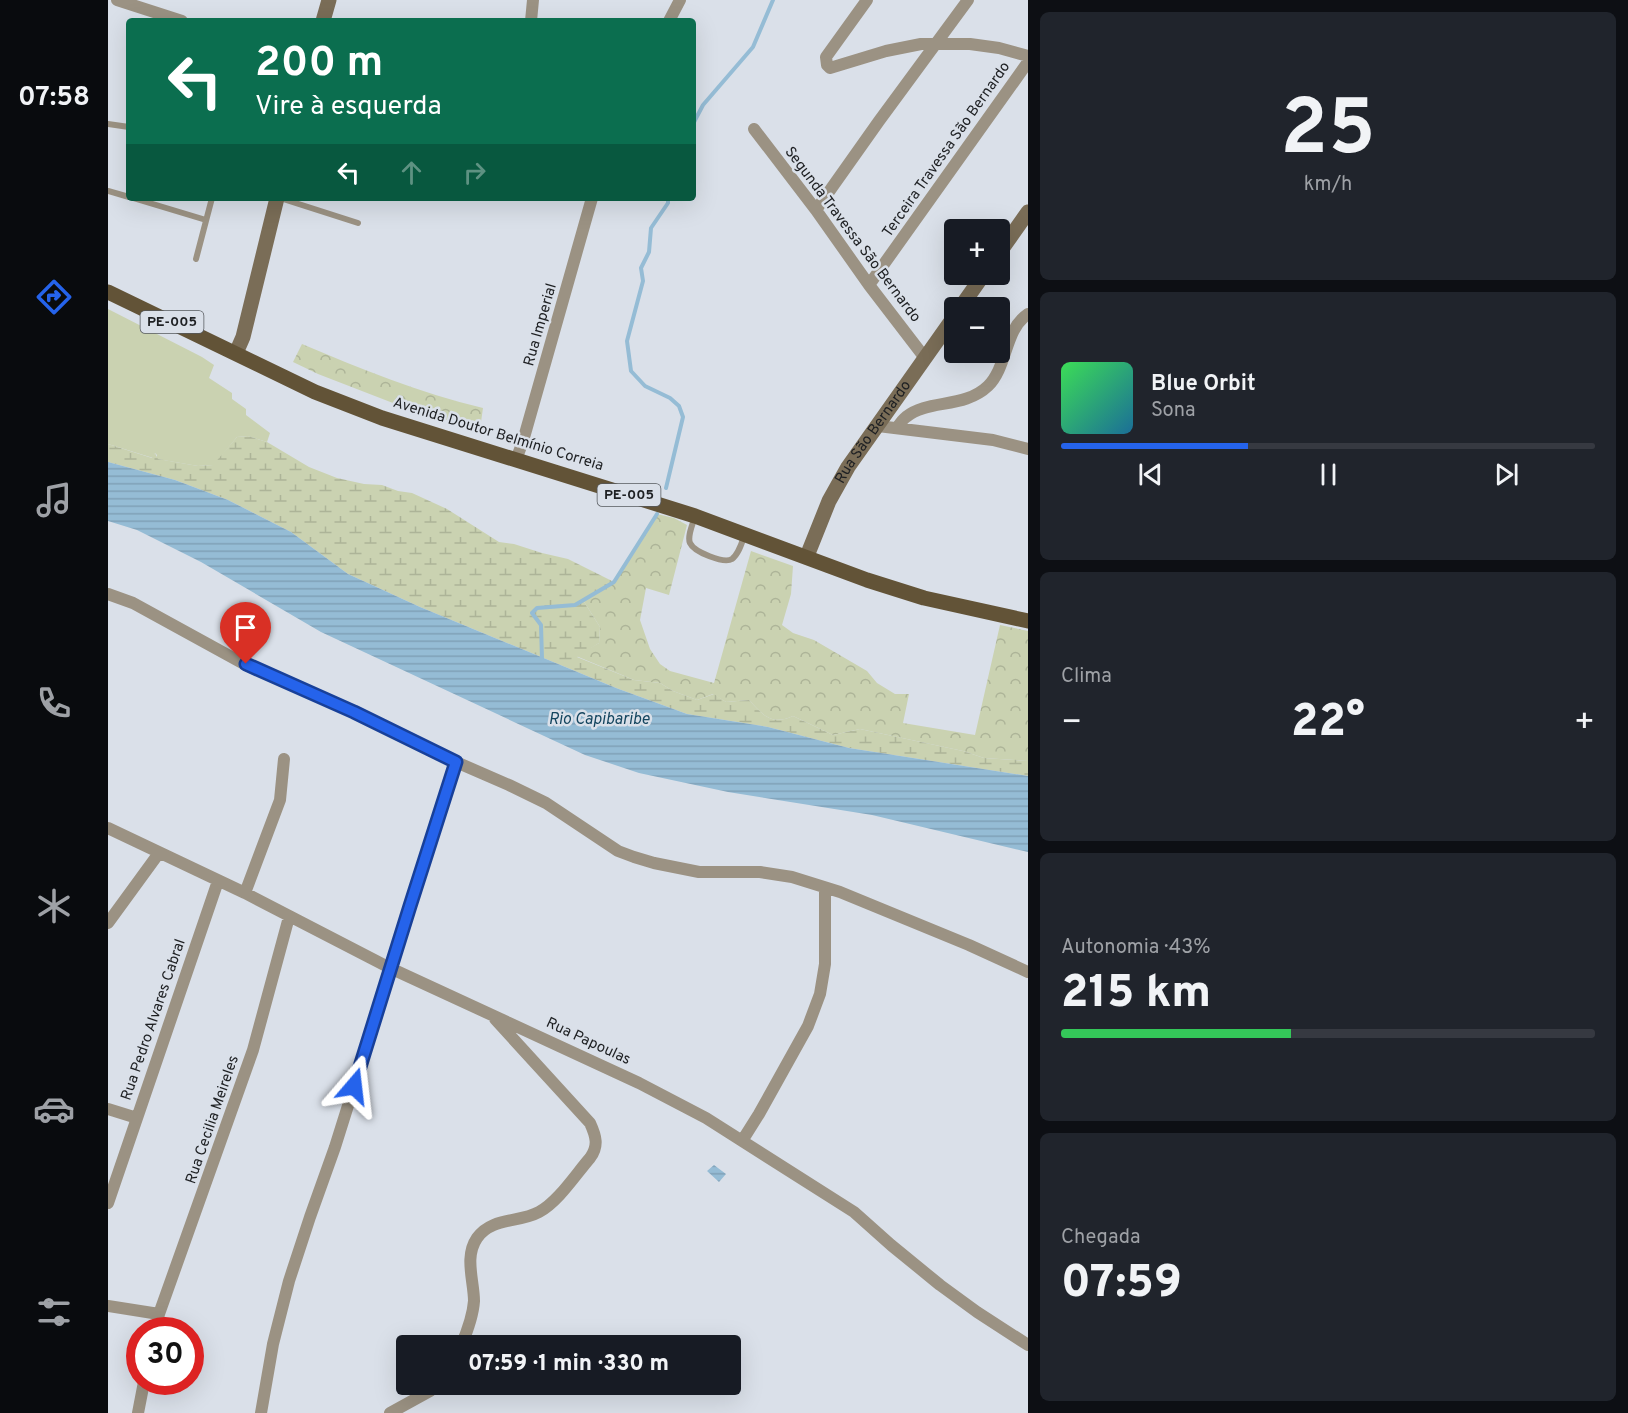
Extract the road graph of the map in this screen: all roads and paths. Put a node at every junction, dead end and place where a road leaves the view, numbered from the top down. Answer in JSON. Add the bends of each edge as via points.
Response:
{"nodes":[{"id":1,"x":117,"y":0,"type":"edge"},
{"id":2,"x":329,"y":0,"type":"edge"},
{"id":3,"x":533,"y":0,"type":"edge"},
{"id":4,"x":680,"y":0,"type":"edge"},
{"id":5,"x":867,"y":0,"type":"edge"},
{"id":6,"x":968,"y":0,"type":"edge"},
{"id":7,"x":173,"y":18,"type":"edge"},
{"id":8,"x":324,"y":18,"type":"edge"},
{"id":9,"x":531,"y":18,"type":"edge"},
{"id":10,"x":671,"y":18,"type":"edge"},
{"id":11,"x":935,"y":45,"type":"junction"},
{"id":12,"x":1028,"y":56,"type":"edge"},
{"id":13,"x":1028,"y":62,"type":"edge"},
{"id":14,"x":108,"y":124,"type":"edge"},
{"id":15,"x":126,"y":127,"type":"edge"},
{"id":16,"x":754,"y":129,"type":"dead end"},
{"id":17,"x":108,"y":190,"type":"edge"},
{"id":18,"x":126,"y":195,"type":"edge"},
{"id":19,"x":144,"y":201,"type":"edge"},
{"id":20,"x":211,"y":201,"type":"edge"},
{"id":21,"x":278,"y":201,"type":"edge"},
{"id":22,"x":288,"y":201,"type":"edge"},
{"id":23,"x":591,"y":201,"type":"edge"},
{"id":24,"x":816,"y":210,"type":"junction"},
{"id":25,"x":1028,"y":212,"type":"edge"},
{"id":26,"x":206,"y":220,"type":"junction"},
{"id":27,"x":358,"y":223,"type":"dead end"},
{"id":28,"x":1010,"y":237,"type":"edge"},
{"id":29,"x":196,"y":259,"type":"dead end"},
{"id":30,"x":869,"y":285,"type":"junction"},
{"id":31,"x":108,"y":292,"type":"edge"},
{"id":32,"x":1028,"y":314,"type":"edge"},
{"id":33,"x":944,"y":331,"type":"edge"},
{"id":34,"x":236,"y":353,"type":"junction"},
{"id":35,"x":925,"y":358,"type":"junction"},
{"id":36,"x":879,"y":426,"type":"junction"},
{"id":37,"x":897,"y":428,"type":"junction"},
{"id":38,"x":1028,"y":449,"type":"edge"},
{"id":39,"x":516,"y":460,"type":"junction"},
{"id":40,"x":695,"y":516,"type":"junction"},
{"id":41,"x":745,"y":534,"type":"junction"},
{"id":42,"x":807,"y":556,"type":"junction"},
{"id":43,"x":108,"y":594,"type":"edge"},
{"id":44,"x":1028,"y":621,"type":"edge"},
{"id":45,"x":284,"y":759,"type":"dead end"},
{"id":46,"x":456,"y":762,"type":"junction"},
{"id":47,"x":108,"y":828,"type":"edge"},
{"id":48,"x":159,"y":853,"type":"junction"},
{"id":49,"x":218,"y":881,"type":"junction"},
{"id":50,"x":825,"y":888,"type":"junction"},
{"id":51,"x":245,"y":894,"type":"junction"},
{"id":52,"x":289,"y":917,"type":"junction"},
{"id":53,"x":108,"y":923,"type":"edge"},
{"id":54,"x":390,"y":968,"type":"junction"},
{"id":55,"x":1028,"y":972,"type":"edge"},
{"id":56,"x":489,"y":1013,"type":"junction"},
{"id":57,"x":108,"y":1109,"type":"edge"},
{"id":58,"x":137,"y":1118,"type":"junction"},
{"id":59,"x":742,"y":1141,"type":"junction"},
{"id":60,"x":108,"y":1203,"type":"edge"},
{"id":61,"x":108,"y":1306,"type":"edge"},
{"id":62,"x":159,"y":1314,"type":"junction"},
{"id":63,"x":158,"y":1317,"type":"edge"},
{"id":64,"x":465,"y":1335,"type":"edge"},
{"id":65,"x":1024,"y":1343,"type":"edge"},
{"id":66,"x":141,"y":1395,"type":"edge"},
{"id":67,"x":423,"y":1395,"type":"edge"},
{"id":68,"x":138,"y":1413,"type":"edge"},
{"id":69,"x":261,"y":1413,"type":"edge"},
{"id":70,"x":390,"y":1413,"type":"edge"}],
"edges":[{"from":1,"to":7,"type":"street"},
{"from":2,"to":8,"type":"street"},
{"from":3,"to":9,"type":"street"},
{"from":4,"to":10,"type":"street"},
{"from":5,"to":11,"type":"street","name":"Terceira Travessa São Bernardo","via":[[826,57],[828,66],[834,68],[910,45]]},
{"from":6,"to":11,"type":"street"},
{"from":11,"to":12,"type":"street","name":"Terceira Travessa São Bernardo","via":[[970,44]]},
{"from":11,"to":24,"type":"street"},
{"from":13,"to":30,"type":"street","name":"Terceira Travessa São Bernardo"},
{"from":14,"to":15,"type":"lane"},
{"from":16,"to":24,"type":"street","name":"Segunda Travessa São Bernardo"},
{"from":17,"to":18,"type":"lane"},
{"from":19,"to":26,"type":"lane"},
{"from":20,"to":26,"type":"lane"},
{"from":21,"to":34,"type":"street"},
{"from":22,"to":27,"type":"lane"},
{"from":23,"to":39,"type":"street","name":"Rua Imperial"},
{"from":24,"to":30,"type":"street","name":"Segunda Travessa São Bernardo"},
{"from":25,"to":28,"type":"street"},
{"from":26,"to":29,"type":"lane"},
{"from":30,"to":35,"type":"street","name":"Segunda Travessa São Bernardo"},
{"from":31,"to":34,"type":"main road","name":"Avenida Doutor Belmínio Correia","number":"PE-005"},
{"from":32,"to":37,"type":"street","via":[[1017,324],[1003,362],[988,386],[969,398],[921,410],[906,417]]},
{"from":33,"to":35,"type":"street","name":"Rua São Bernardo"},
{"from":34,"to":39,"type":"main road","name":"Avenida Doutor Belmínio Correia","number":"PE-005","via":[[315,392],[382,418]]},
{"from":35,"to":36,"type":"street","name":"Rua São Bernardo"},
{"from":36,"to":37,"type":"street"},
{"from":36,"to":42,"type":"street","name":"Rua São Bernardo","via":[[843,475]]},
{"from":37,"to":38,"type":"street","via":[[993,440]]},
{"from":39,"to":40,"type":"main road","name":"Avenida Doutor Belmínio Correia","number":"PE-005"},
{"from":40,"to":41,"type":"main road","name":"Avenida Doutor Belmínio Correia","number":"PE-005"},
{"from":40,"to":41,"type":"lane","via":[[689,541],[697,551],[718,559],[725,561],[735,556]]},
{"from":41,"to":42,"type":"main road","name":"Avenida Doutor Belmínio Correia","number":"PE-005"},
{"from":42,"to":44,"type":"main road","name":"Avenida Doutor Belmínio Correia","number":"PE-005","via":[[924,598]]},
{"from":43,"to":46,"type":"street","via":[[246,664]]},
{"from":45,"to":51,"type":"street","via":[[280,800]]},
{"from":46,"to":50,"type":"street","via":[[546,803],[618,851],[634,857],[699,872],[776,874]]},
{"from":46,"to":54,"type":"street"},
{"from":47,"to":48,"type":"street","name":"Rua Papoulas"},
{"from":48,"to":49,"type":"street","name":"Rua Papoulas"},
{"from":48,"to":53,"type":"street"},
{"from":49,"to":51,"type":"street","name":"Rua Papoulas"},
{"from":49,"to":58,"type":"street","name":"Rua Pedro Alvares Cabral"},
{"from":50,"to":55,"type":"street"},
{"from":50,"to":59,"type":"street","via":[[825,964],[820,994],[808,1026]]},
{"from":51,"to":52,"type":"street","name":"Rua Papoulas"},
{"from":52,"to":54,"type":"street","name":"Rua Papoulas"},
{"from":52,"to":62,"type":"street","name":"Rua Cecilia Meireles","via":[[253,1050]]},
{"from":54,"to":56,"type":"street","name":"Rua Papoulas"},
{"from":54,"to":69,"type":"street","via":[[289,1281]]},
{"from":56,"to":59,"type":"street","name":"Rua Papoulas","via":[[639,1083]]},
{"from":56,"to":64,"type":"street","via":[[590,1123],[596,1145],[590,1158],[539,1212],[497,1222],[476,1239],[470,1272],[474,1304]]},
{"from":57,"to":58,"type":"street"},
{"from":58,"to":60,"type":"street","name":"Rua Pedro Alvares Cabral"},
{"from":59,"to":65,"type":"street","name":"Rua Papoulas","via":[[854,1212],[940,1285]]},
{"from":61,"to":62,"type":"street"},
{"from":62,"to":63,"type":"street","name":"Rua Cecilia Meireles"},
{"from":66,"to":68,"type":"street"},
{"from":67,"to":70,"type":"street"}]}
